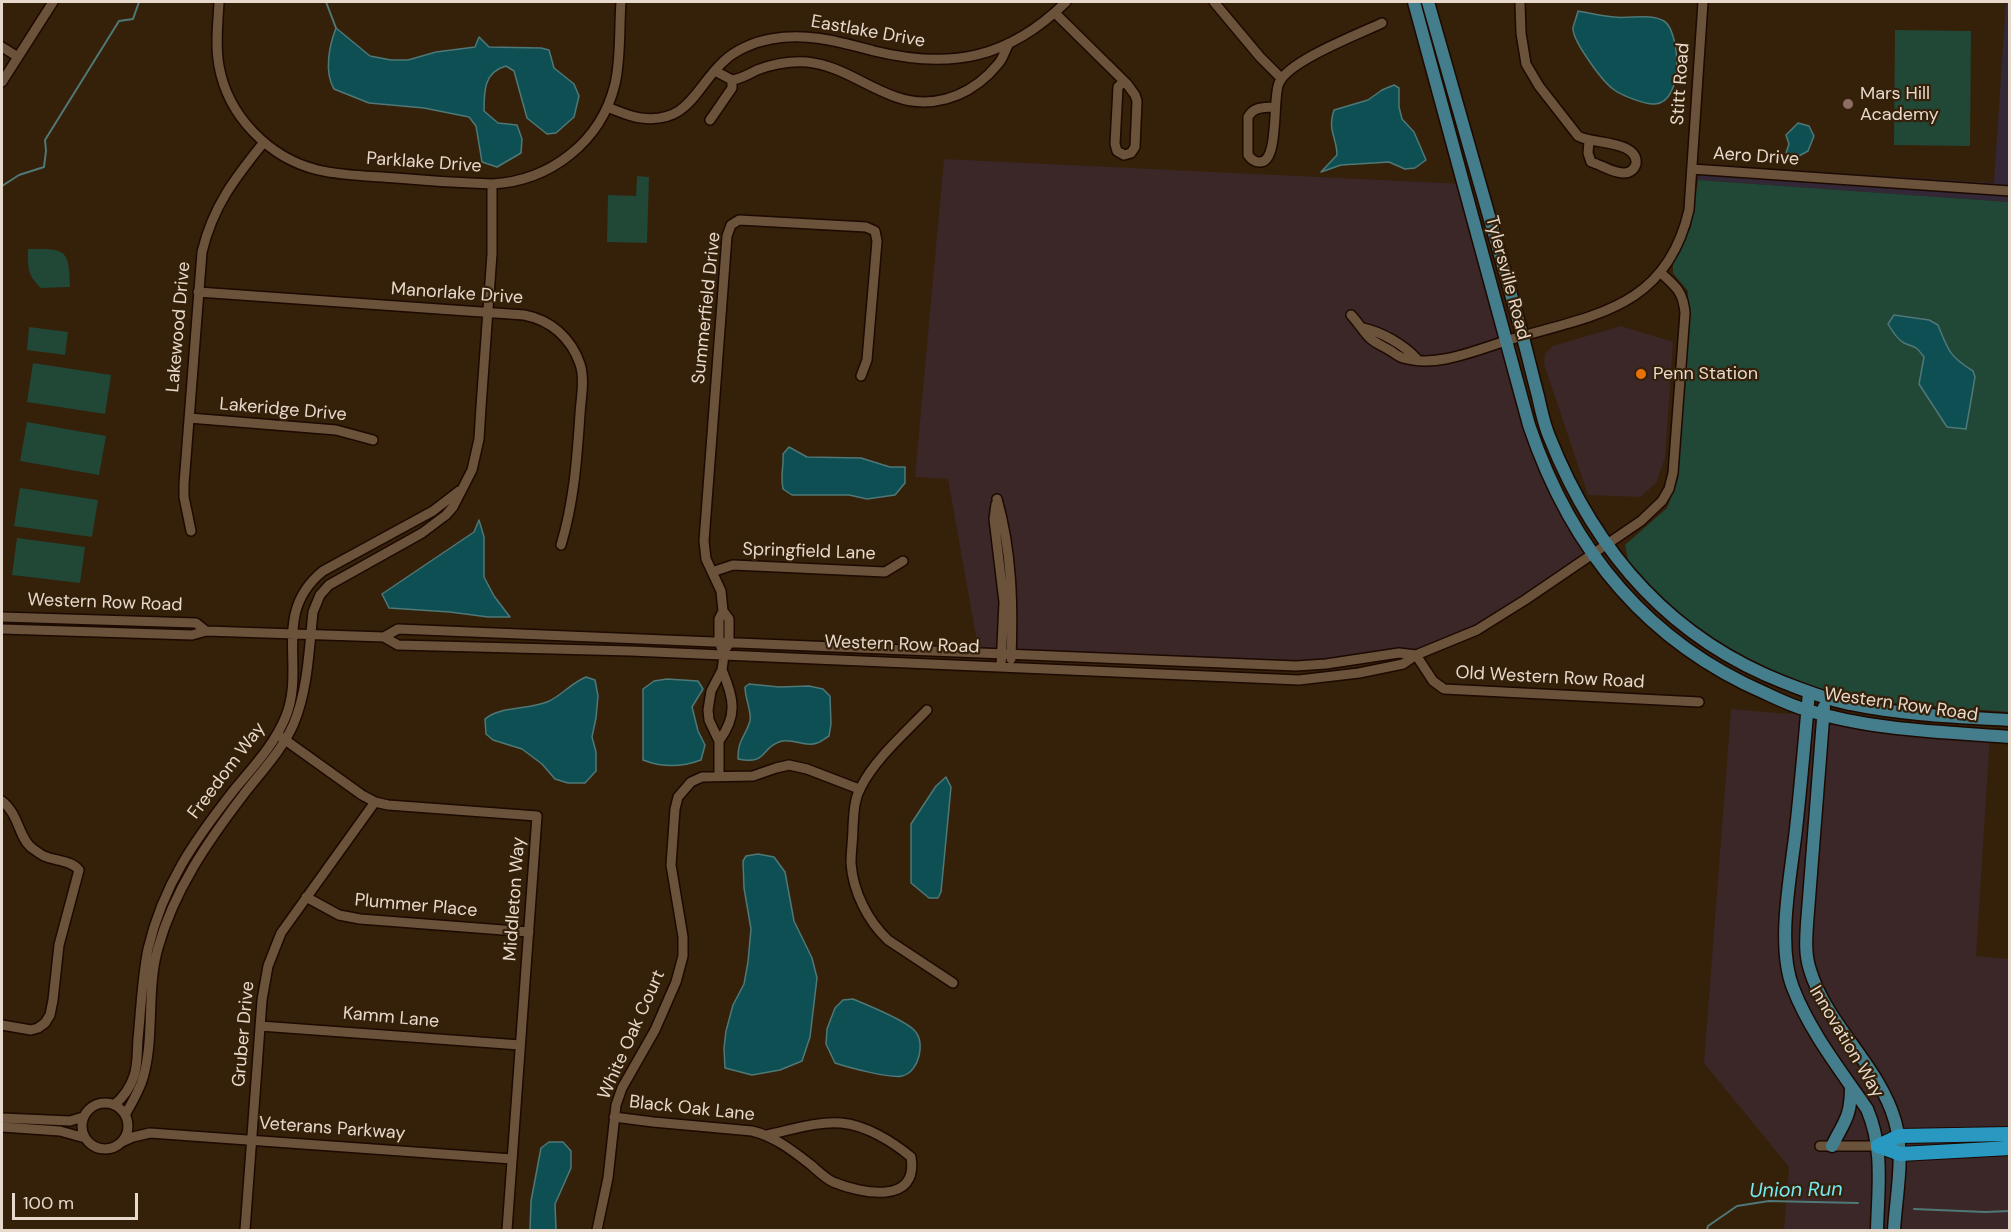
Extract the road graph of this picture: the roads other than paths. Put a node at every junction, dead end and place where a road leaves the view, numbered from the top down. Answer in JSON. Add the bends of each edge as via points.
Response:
{"nodes":[{"id":1,"x":53,"y":2,"type":"edge"},
{"id":2,"x":219,"y":2,"type":"edge"},
{"id":3,"x":621,"y":2,"type":"edge"},
{"id":4,"x":1066,"y":2,"type":"edge"},
{"id":5,"x":1214,"y":2,"type":"edge"},
{"id":6,"x":1414,"y":2,"type":"edge"},
{"id":7,"x":1428,"y":2,"type":"edge"},
{"id":8,"x":1520,"y":2,"type":"edge"},
{"id":9,"x":1703,"y":2,"type":"edge"},
{"id":10,"x":1055,"y":13,"type":"junction"},
{"id":11,"x":1382,"y":23,"type":"dead end"},
{"id":12,"x":1009,"y":43,"type":"junction"},
{"id":13,"x":2,"y":47,"type":"edge"},
{"id":14,"x":18,"y":57,"type":"junction"},
{"id":15,"x":715,"y":71,"type":"junction"},
{"id":16,"x":1281,"y":78,"type":"junction"},
{"id":17,"x":732,"y":80,"type":"junction"},
{"id":18,"x":1124,"y":81,"type":"junction"},
{"id":19,"x":2,"y":82,"type":"edge"},
{"id":20,"x":607,"y":107,"type":"junction"},
{"id":21,"x":1275,"y":107,"type":"junction"},
{"id":22,"x":710,"y":120,"type":"dead end"},
{"id":23,"x":1588,"y":141,"type":"junction"},
{"id":24,"x":264,"y":142,"type":"junction"},
{"id":25,"x":1692,"y":169,"type":"junction"},
{"id":26,"x":492,"y":184,"type":"junction"},
{"id":27,"x":2010,"y":191,"type":"edge"},
{"id":28,"x":1661,"y":273,"type":"junction"},
{"id":29,"x":198,"y":292,"type":"junction"},
{"id":30,"x":488,"y":313,"type":"junction"},
{"id":31,"x":1351,"y":315,"type":"dead end"},
{"id":32,"x":1523,"y":336,"type":"junction"},
{"id":33,"x":1506,"y":341,"type":"junction"},
{"id":34,"x":861,"y":376,"type":"dead end"},
{"id":35,"x":189,"y":418,"type":"junction"},
{"id":36,"x":373,"y":440,"type":"dead end"},
{"id":37,"x":463,"y":488,"type":"junction"},
{"id":38,"x":191,"y":531,"type":"dead end"},
{"id":39,"x":1607,"y":544,"type":"junction"},
{"id":40,"x":561,"y":545,"type":"dead end"},
{"id":41,"x":1592,"y":554,"type":"junction"},
{"id":42,"x":903,"y":561,"type":"dead end"},
{"id":43,"x":712,"y":572,"type":"junction"},
{"id":44,"x":723,"y":611,"type":"junction"},
{"id":45,"x":2,"y":617,"type":"edge"},
{"id":46,"x":2,"y":629,"type":"edge"},
{"id":47,"x":206,"y":631,"type":"junction"},
{"id":48,"x":293,"y":633,"type":"junction"},
{"id":49,"x":310,"y":637,"type":"junction"},
{"id":50,"x":384,"y":638,"type":"junction"},
{"id":51,"x":719,"y":642,"type":"junction"},
{"id":52,"x":729,"y":643,"type":"junction"},
{"id":53,"x":1007,"y":654,"type":"junction"},
{"id":54,"x":724,"y":655,"type":"junction"},
{"id":55,"x":1416,"y":655,"type":"junction"},
{"id":56,"x":1006,"y":667,"type":"junction"},
{"id":57,"x":722,"y":670,"type":"junction"},
{"id":58,"x":1809,"y":692,"type":"junction"},
{"id":59,"x":1825,"y":697,"type":"junction"},
{"id":60,"x":1699,"y":702,"type":"dead end"},
{"id":61,"x":927,"y":710,"type":"dead end"},
{"id":62,"x":1807,"y":711,"type":"junction"},
{"id":63,"x":1824,"y":714,"type":"junction"},
{"id":64,"x":2010,"y":720,"type":"edge"},
{"id":65,"x":281,"y":737,"type":"junction"},
{"id":66,"x":2010,"y":737,"type":"edge"},
{"id":67,"x":719,"y":741,"type":"junction"},
{"id":68,"x":719,"y":777,"type":"junction"},
{"id":69,"x":859,"y":789,"type":"junction"},
{"id":70,"x":2,"y":801,"type":"edge"},
{"id":71,"x":375,"y":802,"type":"junction"},
{"id":72,"x":306,"y":897,"type":"junction"},
{"id":73,"x":161,"y":923,"type":"junction"},
{"id":74,"x":529,"y":932,"type":"junction"},
{"id":75,"x":953,"y":983,"type":"dead end"},
{"id":76,"x":2,"y":1025,"type":"edge"},
{"id":77,"x":260,"y":1026,"type":"junction"},
{"id":78,"x":520,"y":1045,"type":"junction"},
{"id":79,"x":1851,"y":1085,"type":"junction"},
{"id":80,"x":114,"y":1105,"type":"junction"},
{"id":81,"x":126,"y":1116,"type":"junction"},
{"id":82,"x":83,"y":1117,"type":"junction"},
{"id":83,"x":614,"y":1117,"type":"junction"},
{"id":84,"x":2,"y":1118,"type":"edge"},
{"id":85,"x":2,"y":1127,"type":"edge"},
{"id":86,"x":150,"y":1133,"type":"junction"},
{"id":87,"x":2010,"y":1134,"type":"edge"},
{"id":88,"x":767,"y":1135,"type":"junction"},
{"id":89,"x":1899,"y":1136,"type":"junction"},
{"id":90,"x":85,"y":1138,"type":"junction"},
{"id":91,"x":252,"y":1140,"type":"junction"},
{"id":92,"x":122,"y":1142,"type":"junction"},
{"id":93,"x":1826,"y":1146,"type":"joint"},
{"id":94,"x":1878,"y":1146,"type":"junction"},
{"id":95,"x":2010,"y":1148,"type":"edge"},
{"id":96,"x":1900,"y":1154,"type":"junction"},
{"id":97,"x":512,"y":1159,"type":"junction"},
{"id":98,"x":245,"y":1230,"type":"edge"},
{"id":99,"x":507,"y":1230,"type":"edge"},
{"id":100,"x":597,"y":1230,"type":"edge"},
{"id":101,"x":1877,"y":1230,"type":"edge"},
{"id":102,"x":1894,"y":1230,"type":"edge"}],
"edges":[{"from":1,"to":14,"type":"street"},
{"from":2,"to":24,"type":"street","name":"Parklake Drive","via":[[217,43],[223,81],[240,115]]},
{"from":3,"to":20,"type":"street","name":"Parklake Drive","via":[[618,63]]},
{"from":4,"to":10,"type":"street","name":"Eastlake Drive"},
{"from":5,"to":16,"type":"street"},
{"from":6,"to":33,"type":"main road","name":"Tylersville Road"},
{"from":7,"to":32,"type":"main road","name":"Tylersville Road"},
{"from":8,"to":23,"type":"street","via":[[1523,52],[1529,70],[1574,132]]},
{"from":9,"to":25,"type":"street","name":"Stitt Road"},
{"from":10,"to":12,"type":"street","name":"Eastlake Drive"},
{"from":10,"to":18,"type":"street"},
{"from":11,"to":16,"type":"street","via":[[1295,65]]},
{"from":12,"to":15,"type":"street","name":"Eastlake Drive","via":[[970,56],[919,60],[820,38],[789,37],[742,49]]},
{"from":12,"to":17,"type":"street","via":[[1001,61],[979,83],[934,102],[898,98],[836,68],[804,62],[772,65]]},
{"from":13,"to":14,"type":"street"},
{"from":14,"to":19,"type":"street"},
{"from":15,"to":17,"type":"street"},
{"from":15,"to":20,"type":"street","name":"Eastlake Drive","via":[[690,103],[668,116],[642,118]]},
{"from":16,"to":21,"type":"street"},
{"from":17,"to":22,"type":"street","via":[[732,88]]},
{"from":18,"to":18,"type":"street","via":[[1137,101],[1135,147],[1124,155],[1115,144],[1118,87]]},
{"from":20,"to":26,"type":"street","name":"Parklake Drive","via":[[583,144],[553,168],[517,182]]},
{"from":21,"to":21,"type":"street","via":[[1269,159],[1252,160],[1248,155],[1248,117],[1257,108]]},
{"from":23,"to":23,"type":"street","via":[[1592,162],[1624,174],[1635,168],[1635,156],[1630,151],[1607,142]]},
{"from":24,"to":26,"type":"street","name":"Parklake Drive","via":[[298,164],[328,172]]},
{"from":24,"to":29,"type":"street","name":"Lakewood Drive","via":[[216,210],[206,233]]},
{"from":25,"to":27,"type":"street","name":"Aero Drive"},
{"from":25,"to":28,"type":"street","name":"Aero Drive","via":[[1685,226]]},
{"from":26,"to":30,"type":"street","name":"Freedom Way","via":[[494,222]]},
{"from":28,"to":32,"type":"street","name":"Aero Drive","via":[[1608,311]]},
{"from":28,"to":39,"type":"street","via":[[1684,298],[1685,313],[1673,473],[1669,489],[1653,511]]},
{"from":29,"to":30,"type":"street","name":"Manorlake Drive"},
{"from":29,"to":35,"type":"street","name":"Lakewood Drive"},
{"from":30,"to":37,"type":"street","name":"Freedom Way","via":[[478,439],[472,470]]},
{"from":30,"to":40,"type":"street","name":"Manorlake Drive","via":[[524,315],[543,321],[564,335],[580,363],[582,389],[575,483]]},
{"from":31,"to":33,"type":"street","name":"Aero Drive","via":[[1370,339],[1402,358],[1441,360]]},
{"from":32,"to":33,"type":"street","name":"Aero Drive"},
{"from":32,"to":39,"type":"main road","name":"Tylersville Road","via":[[1547,433],[1584,511]]},
{"from":33,"to":41,"type":"main road","name":"Tylersville Road","via":[[1541,460],[1575,529]]},
{"from":34,"to":43,"type":"street","name":"Summerfield Drive","via":[[867,360],[875,231],[866,227],[739,220],[731,225],[727,236],[704,541]]},
{"from":35,"to":36,"type":"street","name":"Lakeridge Drive","via":[[336,430]]},
{"from":35,"to":38,"type":"street","name":"Lakewood Drive","via":[[184,484]]},
{"from":37,"to":48,"type":"street","name":"Freedom Way","via":[[433,511],[322,571],[298,600]]},
{"from":37,"to":49,"type":"street","name":"Freedom Way","via":[[438,523],[324,590],[315,606]]},
{"from":39,"to":41,"type":"street","name":"Western Row Road"},
{"from":39,"to":58,"type":"main road","name":"Western Row Road","via":[[1641,588],[1682,625],[1747,667]]},
{"from":41,"to":55,"type":"street","name":"Western Row Road","via":[[1477,630]]},
{"from":41,"to":62,"type":"main road","name":"Western Row Road","via":[[1617,586],[1673,640],[1747,686]]},
{"from":42,"to":43,"type":"street","name":"Springfield Lane","via":[[885,572],[733,565]]},
{"from":43,"to":44,"type":"street","name":"Summerfield Drive","via":[[721,591]]},
{"from":44,"to":51,"type":"street","name":"Summerfield Drive"},
{"from":44,"to":52,"type":"street","name":"Summerfield Drive","via":[[729,619]]},
{"from":45,"to":47,"type":"street","name":"Western Row Road","via":[[196,623]]},
{"from":46,"to":47,"type":"street","name":"Western Row Road","via":[[192,635]]},
{"from":47,"to":48,"type":"street","name":"Western Row Road"},
{"from":48,"to":49,"type":"street","name":"Western Row Road"},
{"from":48,"to":65,"type":"street","name":"Freedom Way","via":[[290,703]]},
{"from":49,"to":50,"type":"street","name":"Western Row Road"},
{"from":49,"to":65,"type":"street","name":"Freedom Way","via":[[302,700],[293,725]]},
{"from":50,"to":51,"type":"street","name":"Western Row Road","via":[[398,629]]},
{"from":50,"to":54,"type":"street","name":"Western Row Road","via":[[398,645]]},
{"from":51,"to":52,"type":"street","name":"Western Row Road"},
{"from":51,"to":54,"type":"street"},
{"from":52,"to":53,"type":"street","name":"Western Row Road"},
{"from":52,"to":54,"type":"street","name":"Summerfield Drive"},
{"from":53,"to":53,"type":"street","via":[[1013,598],[997,499],[994,519]]},
{"from":53,"to":55,"type":"street","name":"Western Row Road","via":[[1296,666],[1399,652]]},
{"from":53,"to":56,"type":"street"},
{"from":54,"to":56,"type":"street","name":"Western Row Road"},
{"from":54,"to":57,"type":"street"},
{"from":55,"to":56,"type":"street","name":"Western Row Road","via":[[1403,664],[1299,680]]},
{"from":55,"to":60,"type":"street","name":"Old Western Row Road","via":[[1444,689]]},
{"from":57,"to":67,"type":"street","via":[[711,691],[708,710]]},
{"from":57,"to":67,"type":"street","via":[[733,708],[729,727]]},
{"from":58,"to":59,"type":"main road","name":"Western Row Road"},
{"from":58,"to":62,"type":"main road","name":"Innovation Way"},
{"from":59,"to":63,"type":"main road","name":"Innovation Way"},
{"from":59,"to":64,"type":"main road","name":"Western Row Road","via":[[1901,711]]},
{"from":61,"to":69,"type":"street"},
{"from":62,"to":63,"type":"main road","name":"Western Row Road"},
{"from":62,"to":79,"type":"main road","name":"Innovation Way","via":[[1785,957],[1792,988]]},
{"from":63,"to":66,"type":"main road","name":"Western Row Road","via":[[1857,722]]},
{"from":63,"to":89,"type":"main road","name":"Innovation Way","via":[[1807,924],[1809,968],[1820,994],[1877,1081]]},
{"from":65,"to":71,"type":"street","name":"Middleton Way"},
{"from":65,"to":73,"type":"street","name":"Freedom Way","via":[[212,836]]},
{"from":67,"to":68,"type":"street"},
{"from":68,"to":69,"type":"street","name":"White Oak Court","via":[[753,776],[795,766]]},
{"from":68,"to":83,"type":"street","name":"White Oak Court","via":[[696,779],[676,802],[671,865],[683,956],[655,1030],[622,1088]]},
{"from":69,"to":75,"type":"street","via":[[851,863],[865,911],[888,940]]},
{"from":70,"to":76,"type":"street","via":[[9,806],[29,846],[79,870],[58,945],[50,1015],[45,1023],[31,1030]]},
{"from":71,"to":72,"type":"street","name":"Gruber Drive"},
{"from":71,"to":74,"type":"street","name":"Middleton Way","via":[[537,816]]},
{"from":72,"to":74,"type":"street","name":"Plummer Place","via":[[339,915],[360,919]]},
{"from":72,"to":77,"type":"street","name":"Gruber Drive","via":[[281,933],[268,966]]},
{"from":73,"to":80,"type":"street","name":"Freedom Way","via":[[143,973],[135,1074],[128,1091]]},
{"from":73,"to":81,"type":"street","name":"Freedom Way","via":[[147,1058],[143,1079]]},
{"from":74,"to":78,"type":"street","name":"Middleton Way"},
{"from":77,"to":78,"type":"street","name":"Kamm Lane"},
{"from":77,"to":91,"type":"street","name":"Gruber Drive"},
{"from":78,"to":97,"type":"street","name":"Middleton Way"},
{"from":79,"to":93,"type":"main road","via":[[1848,1117]]},
{"from":79,"to":94,"type":"main road","name":"Innovation Way","via":[[1872,1120]]},
{"from":80,"to":81,"type":"street"},
{"from":80,"to":82,"type":"street","via":[[100,1104]]},
{"from":81,"to":86,"type":"street","name":"Veterans Parkway","via":[[136,1127]]},
{"from":81,"to":92,"type":"street","via":[[128,1130]]},
{"from":82,"to":84,"type":"street","via":[[70,1121]]},
{"from":82,"to":90,"type":"street"},
{"from":83,"to":88,"type":"street","name":"Black Oak Lane"},
{"from":83,"to":100,"type":"street","name":"White Oak Court","via":[[608,1178]]},
{"from":85,"to":90,"type":"street","via":[[60,1131]]},
{"from":86,"to":91,"type":"street","name":"Veterans Parkway"},
{"from":86,"to":92,"type":"street","name":"Veterans Parkway"},
{"from":87,"to":89,"type":"highway"},
{"from":88,"to":88,"type":"street","name":"Black Oak Lane","via":[[831,1181],[863,1192],[898,1190],[909,1182],[913,1169],[911,1157],[897,1145],[850,1125],[815,1125]]},
{"from":89,"to":94,"type":"highway"},
{"from":89,"to":96,"type":"main road","name":"Innovation Way"},
{"from":90,"to":92,"type":"street","via":[[102,1150]]},
{"from":91,"to":97,"type":"street","name":"Veterans Parkway"},
{"from":91,"to":98,"type":"street","name":"Gruber Drive"},
{"from":93,"to":94,"type":"street"},
{"from":94,"to":96,"type":"highway"},
{"from":94,"to":101,"type":"main road","name":"Innovation Way"},
{"from":95,"to":96,"type":"highway"},
{"from":96,"to":102,"type":"main road","name":"Innovation Way"},
{"from":97,"to":99,"type":"street","name":"Middleton Way"}]}
